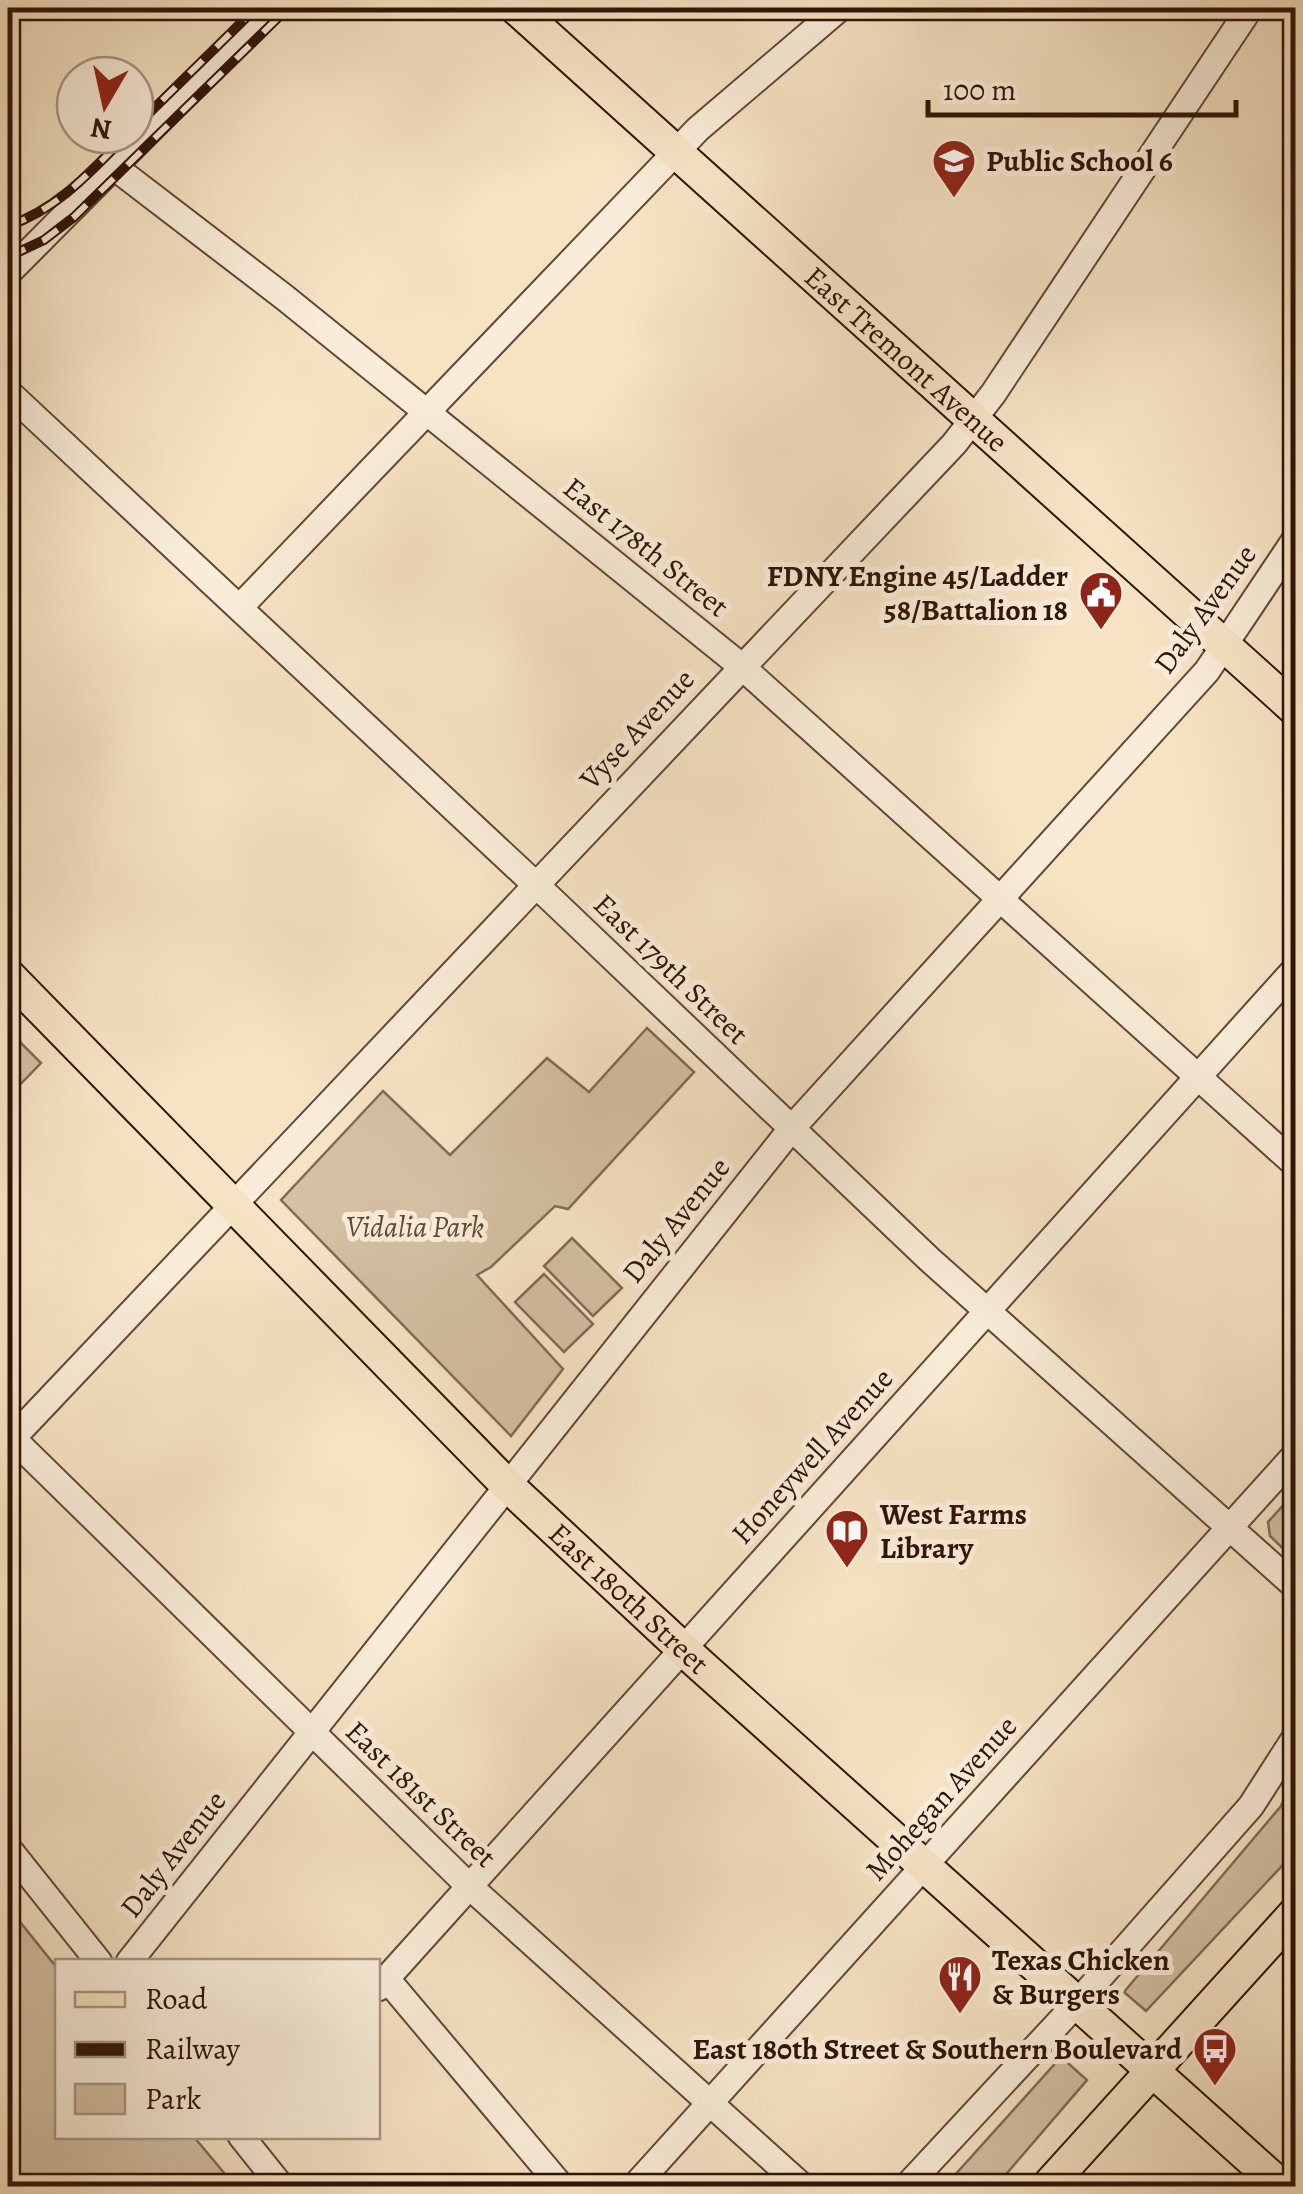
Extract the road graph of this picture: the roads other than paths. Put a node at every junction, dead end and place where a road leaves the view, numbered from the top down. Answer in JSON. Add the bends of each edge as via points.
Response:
{"nodes":[{"id":1,"x":271,"y":8,"type":"edge"},
{"id":2,"x":516,"y":8,"type":"edge"},
{"id":3,"x":840,"y":8,"type":"edge"},
{"id":4,"x":1250,"y":8,"type":"edge"},
{"id":5,"x":676,"y":152,"type":"junction"},
{"id":6,"x":113,"y":166,"type":"junction"},
{"id":7,"x":8,"y":274,"type":"edge"},
{"id":8,"x":8,"y":392,"type":"edge"},
{"id":9,"x":426,"y":411,"type":"junction"},
{"id":10,"x":973,"y":420,"type":"junction"},
{"id":11,"x":1296,"y":538,"type":"edge"},
{"id":12,"x":240,"y":607,"type":"junction"},
{"id":13,"x":1224,"y":645,"type":"junction"},
{"id":14,"x":741,"y":666,"type":"junction"},
{"id":15,"x":1296,"y":710,"type":"edge"},
{"id":16,"x":536,"y":885,"type":"junction"},
{"id":17,"x":999,"y":897,"type":"junction"},
{"id":18,"x":1296,"y":968,"type":"edge"},
{"id":19,"x":8,"y":975,"type":"edge"},
{"id":20,"x":1197,"y":1076,"type":"junction"},
{"id":21,"x":792,"y":1128,"type":"junction"},
{"id":22,"x":1296,"y":1166,"type":"edge"},
{"id":23,"x":233,"y":1205,"type":"junction"},
{"id":24,"x":988,"y":1310,"type":"junction"},
{"id":25,"x":9,"y":1438,"type":"edge"},
{"id":26,"x":1296,"y":1454,"type":"edge"},
{"id":27,"x":506,"y":1484,"type":"junction"},
{"id":28,"x":1229,"y":1528,"type":"junction"},
{"id":29,"x":1296,"y":1587,"type":"edge"},
{"id":30,"x":682,"y":1648,"type":"junction"},
{"id":31,"x":310,"y":1732,"type":"junction"},
{"id":32,"x":1296,"y":1736,"type":"edge"},
{"id":33,"x":8,"y":1848,"type":"edge"},
{"id":34,"x":924,"y":1866,"type":"junction"},
{"id":35,"x":468,"y":1886,"type":"junction"},
{"id":36,"x":1296,"y":1912,"type":"edge"},
{"id":37,"x":98,"y":1959,"type":"edge"},
{"id":38,"x":132,"y":1959,"type":"edge"},
{"id":39,"x":382,"y":1983,"type":"edge"},
{"id":40,"x":1077,"y":2003,"type":"junction"},
{"id":41,"x":1152,"y":2069,"type":"junction"},
{"id":42,"x":710,"y":2103,"type":"junction"},
{"id":43,"x":244,"y":2139,"type":"edge"},
{"id":44,"x":282,"y":2186,"type":"edge"},
{"id":45,"x":561,"y":2186,"type":"edge"},
{"id":46,"x":635,"y":2186,"type":"edge"},
{"id":47,"x":802,"y":2186,"type":"edge"},
{"id":48,"x":906,"y":2186,"type":"edge"},
{"id":49,"x":1048,"y":2186,"type":"edge"},
{"id":50,"x":1282,"y":2186,"type":"edge"}],
"edges":[{"from":1,"to":6,"type":"street"},
{"from":2,"to":5,"type":"main road","name":"East Tremont Avenue"},
{"from":3,"to":5,"type":"street"},
{"from":4,"to":10,"type":"street","name":"Vyse Avenue"},
{"from":5,"to":9,"type":"street"},
{"from":5,"to":10,"type":"main road","name":"East Tremont Avenue"},
{"from":6,"to":7,"type":"street"},
{"from":6,"to":9,"type":"street","name":"East 178th Street"},
{"from":8,"to":12,"type":"street","name":"East 179th Street"},
{"from":9,"to":12,"type":"street"},
{"from":9,"to":14,"type":"street","name":"East 178th Street"},
{"from":10,"to":13,"type":"main road","name":"East Tremont Avenue"},
{"from":10,"to":14,"type":"street","name":"Vyse Avenue"},
{"from":11,"to":13,"type":"street","name":"Daly Avenue"},
{"from":12,"to":16,"type":"street","name":"East 179th Street"},
{"from":13,"to":15,"type":"main road","name":"East Tremont Avenue"},
{"from":13,"to":17,"type":"street","name":"Daly Avenue"},
{"from":14,"to":16,"type":"street","name":"Vyse Avenue"},
{"from":14,"to":17,"type":"street","name":"East 178th Street"},
{"from":16,"to":21,"type":"street","name":"East 179th Street"},
{"from":16,"to":23,"type":"street","name":"Vyse Avenue"},
{"from":17,"to":20,"type":"street","name":"East 178th Street"},
{"from":17,"to":21,"type":"street","name":"Daly Avenue"},
{"from":18,"to":20,"type":"street","name":"Honeywell Avenue"},
{"from":19,"to":23,"type":"main road","name":"East 180th Street"},
{"from":20,"to":22,"type":"street","name":"East 178th Street"},
{"from":20,"to":24,"type":"street","name":"Honeywell Avenue"},
{"from":21,"to":24,"type":"street","name":"East 179th Street"},
{"from":21,"to":27,"type":"street","name":"Daly Avenue"},
{"from":23,"to":25,"type":"street","name":"Vyse Avenue"},
{"from":23,"to":27,"type":"main road","name":"East 180th Street"},
{"from":24,"to":28,"type":"street","name":"East 179th Street"},
{"from":24,"to":30,"type":"street","name":"Honeywell Avenue"},
{"from":25,"to":31,"type":"street","name":"East 181st Street"},
{"from":26,"to":28,"type":"street","name":"Mohegan Avenue"},
{"from":27,"to":30,"type":"main road","name":"East 180th Street"},
{"from":27,"to":31,"type":"street","name":"Daly Avenue"},
{"from":28,"to":29,"type":"street","name":"East 179th Street"},
{"from":28,"to":34,"type":"street","name":"Mohegan Avenue"},
{"from":30,"to":34,"type":"main road","name":"East 180th Street"},
{"from":30,"to":35,"type":"street","name":"Honeywell Avenue"},
{"from":31,"to":35,"type":"street","name":"East 181st Street"},
{"from":31,"to":38,"type":"street","name":"Daly Avenue"},
{"from":32,"to":40,"type":"street","via":[[1250,1806]]},
{"from":33,"to":37,"type":"street"},
{"from":34,"to":40,"type":"main road","name":"East 180th Street"},
{"from":34,"to":42,"type":"street","name":"Mohegan Avenue"},
{"from":35,"to":39,"type":"street","name":"Honeywell Avenue"},
{"from":35,"to":42,"type":"street","name":"East 181st Street"},
{"from":36,"to":41,"type":"main road"},
{"from":39,"to":45,"type":"street"},
{"from":40,"to":41,"type":"main road","name":"East 180th Street"},
{"from":40,"to":48,"type":"street"},
{"from":41,"to":49,"type":"main road"},
{"from":41,"to":50,"type":"main road","name":"East 180th Street"},
{"from":42,"to":46,"type":"street","name":"Mohegan Avenue"},
{"from":42,"to":47,"type":"street","name":"East 181st Street"},
{"from":43,"to":44,"type":"street"}]}
